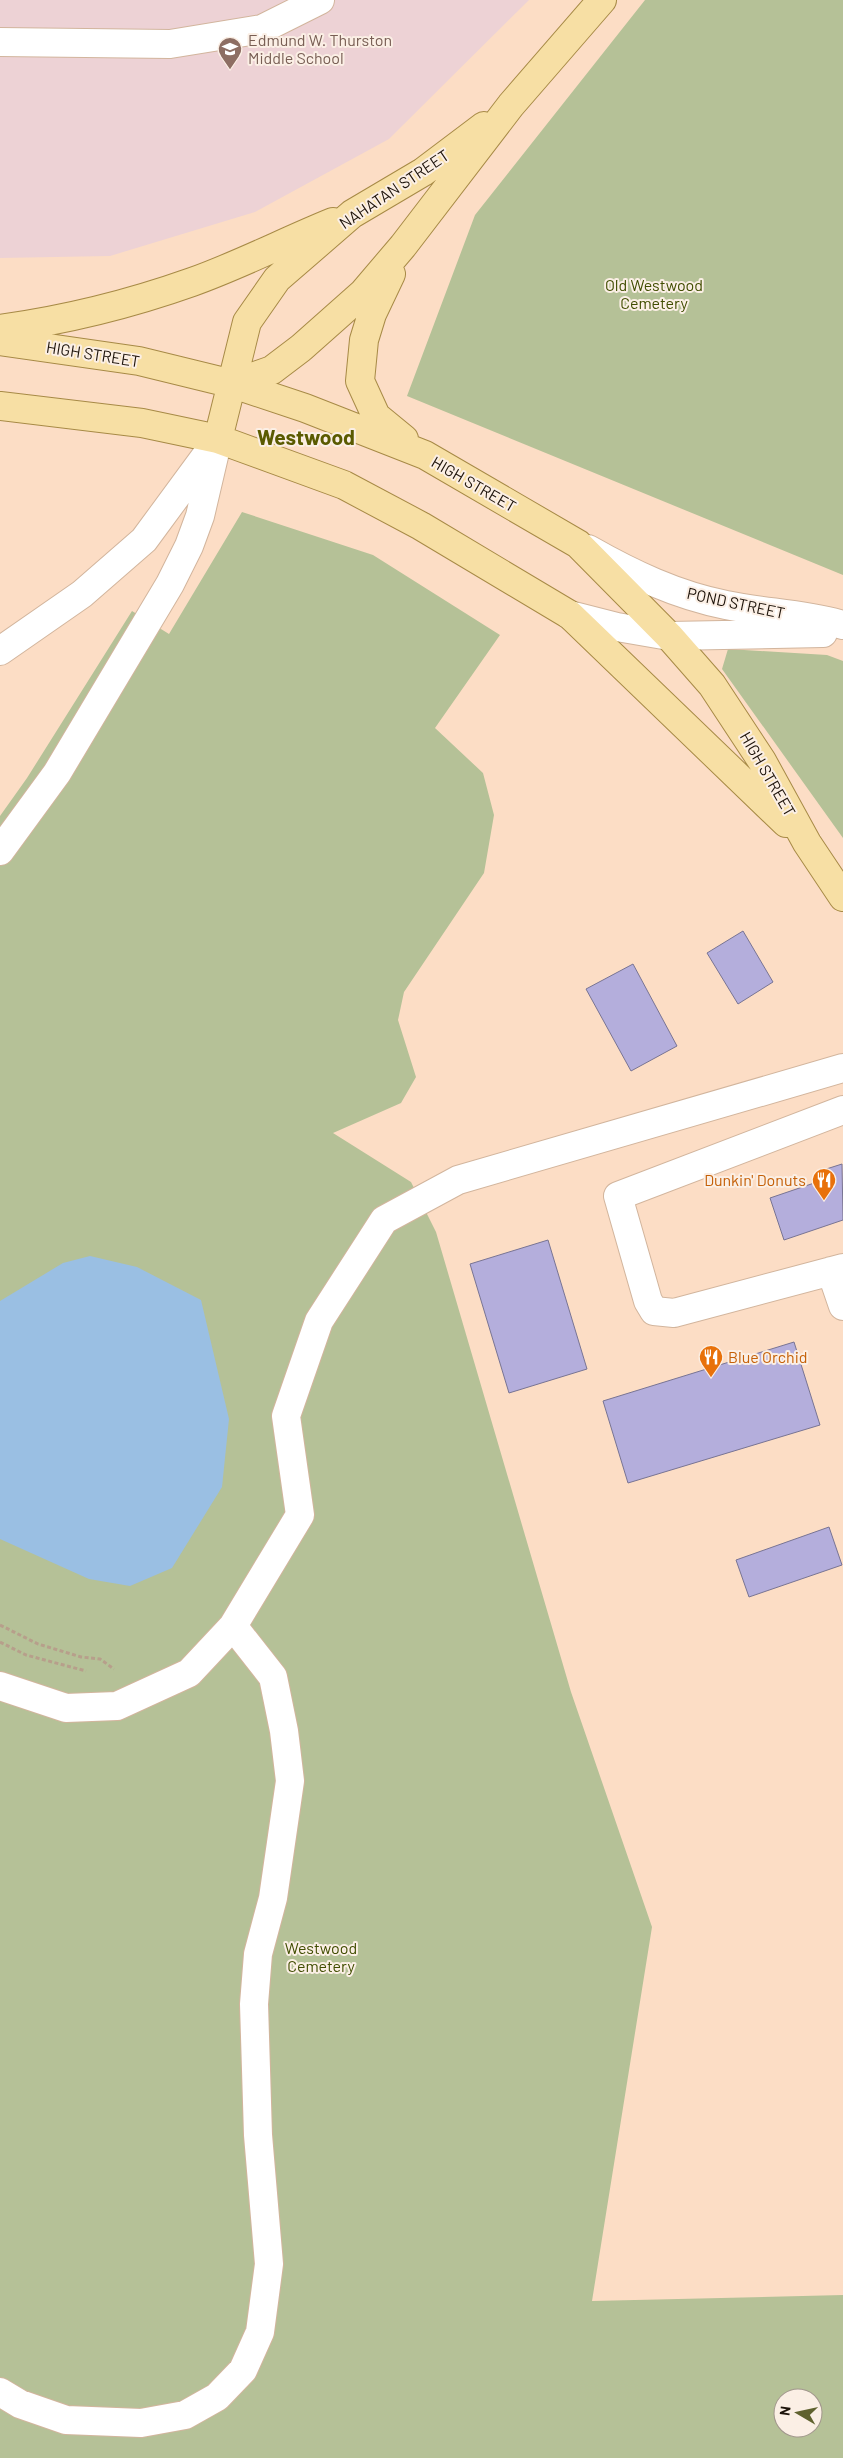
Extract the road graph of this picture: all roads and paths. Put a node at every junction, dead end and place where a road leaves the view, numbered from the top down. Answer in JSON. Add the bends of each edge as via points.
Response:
{"nodes":[{"id":1,"x":320,"y":0,"type":"edge"},
{"id":2,"x":602,"y":0,"type":"edge"},
{"id":3,"x":0,"y":42,"type":"edge"},
{"id":4,"x":511,"y":106,"type":"junction"},
{"id":5,"x":352,"y":214,"type":"junction"},
{"id":6,"x":402,"y":246,"type":"junction"},
{"id":7,"x":0,"y":329,"type":"edge"},
{"id":8,"x":0,"y":341,"type":"edge"},
{"id":9,"x":233,"y":384,"type":"junction"},
{"id":10,"x":0,"y":406,"type":"edge"},
{"id":11,"x":218,"y":439,"type":"junction"},
{"id":12,"x":425,"y":456,"type":"junction"},
{"id":13,"x":578,"y":544,"type":"junction"},
{"id":14,"x":570,"y":615,"type":"junction"},
{"id":15,"x":46,"y":618,"type":"junction"},
{"id":16,"x":843,"y":625,"type":"edge"},
{"id":17,"x":0,"y":630,"type":"edge"},
{"id":18,"x":843,"y":633,"type":"edge"},
{"id":19,"x":669,"y":636,"type":"junction"},
{"id":20,"x":0,"y":651,"type":"edge"},
{"id":21,"x":807,"y":843,"type":"junction"},
{"id":22,"x":0,"y":851,"type":"edge"},
{"id":23,"x":843,"y":897,"type":"edge"},
{"id":24,"x":843,"y":1068,"type":"edge"},
{"id":25,"x":843,"y":1110,"type":"edge"},
{"id":26,"x":837,"y":1270,"type":"edge"},
{"id":27,"x":843,"y":1306,"type":"edge"},
{"id":28,"x":0,"y":1625,"type":"edge"},
{"id":29,"x":233,"y":1626,"type":"junction"},
{"id":30,"x":0,"y":1642,"type":"edge"},
{"id":31,"x":121,"y":1667,"type":"dead end"},
{"id":32,"x":106,"y":1670,"type":"dead end"},
{"id":33,"x":113,"y":1670,"type":"junction"},
{"id":34,"x":93,"y":1672,"type":"dead end"},
{"id":35,"x":0,"y":1686,"type":"edge"},
{"id":36,"x":0,"y":2392,"type":"edge"}],
"edges":[{"from":1,"to":3,"type":"street","via":[[262,29],[170,44]]},
{"from":2,"to":4,"type":"main road","name":"NAHATAN STREET"},
{"from":4,"to":5,"type":"main road","name":"NAHATAN STREET","via":[[423,172]]},
{"from":4,"to":6,"type":"main road","name":"NAHATAN STREET"},
{"from":5,"to":7,"type":"main road","via":[[193,282],[110,307]]},
{"from":5,"to":9,"type":"main road","name":"NAHATAN STREET","via":[[272,286],[247,322]]},
{"from":6,"to":9,"type":"main road","name":"NAHATAN STREET","via":[[363,293],[301,348],[272,370]]},
{"from":6,"to":12,"type":"main road","via":[[372,314],[364,340],[360,381],[376,416]]},
{"from":8,"to":9,"type":"main road","name":"HIGH STREET","via":[[139,361]]},
{"from":9,"to":11,"type":"main road","name":"NAHATAN STREET"},
{"from":9,"to":12,"type":"main road","name":"HIGH STREET","via":[[305,408]]},
{"from":10,"to":11,"type":"main road","name":"HIGH STREET","via":[[142,423]]},
{"from":11,"to":14,"type":"main road","name":"HIGH STREET","via":[[344,485]]},
{"from":11,"to":15,"type":"street","via":[[144,540],[82,594]]},
{"from":11,"to":22,"type":"street","via":[[200,516],[170,584],[57,773]]},
{"from":12,"to":13,"type":"main road","name":"HIGH STREET"},
{"from":13,"to":16,"type":"street","name":"POND STREET","via":[[628,572],[671,589],[725,605],[824,619]]},
{"from":13,"to":19,"type":"main road","name":"HIGH STREET"},
{"from":14,"to":19,"type":"street","name":"POND STREET"},
{"from":14,"to":21,"type":"main road","name":"HIGH STREET"},
{"from":15,"to":17,"type":"street"},
{"from":15,"to":20,"type":"street"},
{"from":18,"to":19,"type":"street","name":"POND STREET"},
{"from":19,"to":21,"type":"main road","name":"HIGH STREET","via":[[712,685],[762,761]]},
{"from":21,"to":23,"type":"main road","name":"HIGH STREET"},
{"from":24,"to":29,"type":"street","via":[[458,1180],[384,1220],[319,1321],[286,1416],[300,1515]]},
{"from":25,"to":26,"type":"street","via":[[618,1196],[648,1301],[654,1311],[674,1314]]},
{"from":26,"to":27,"type":"street"},
{"from":28,"to":33,"type":"path","via":[[38,1644],[81,1657],[100,1658]]},
{"from":29,"to":35,"type":"street","via":[[189,1673],[117,1706],[66,1708]]},
{"from":29,"to":36,"type":"street","via":[[273,1677],[290,1781],[273,1898],[258,1954],[254,2004],[258,2135],[269,2264],[260,2332],[243,2370],[217,2397],[186,2415],[141,2423],[66,2420],[20,2404]]},
{"from":30,"to":34,"type":"path","via":[[26,1655]]},
{"from":31,"to":33,"type":"path"},
{"from":32,"to":33,"type":"path"}]}
